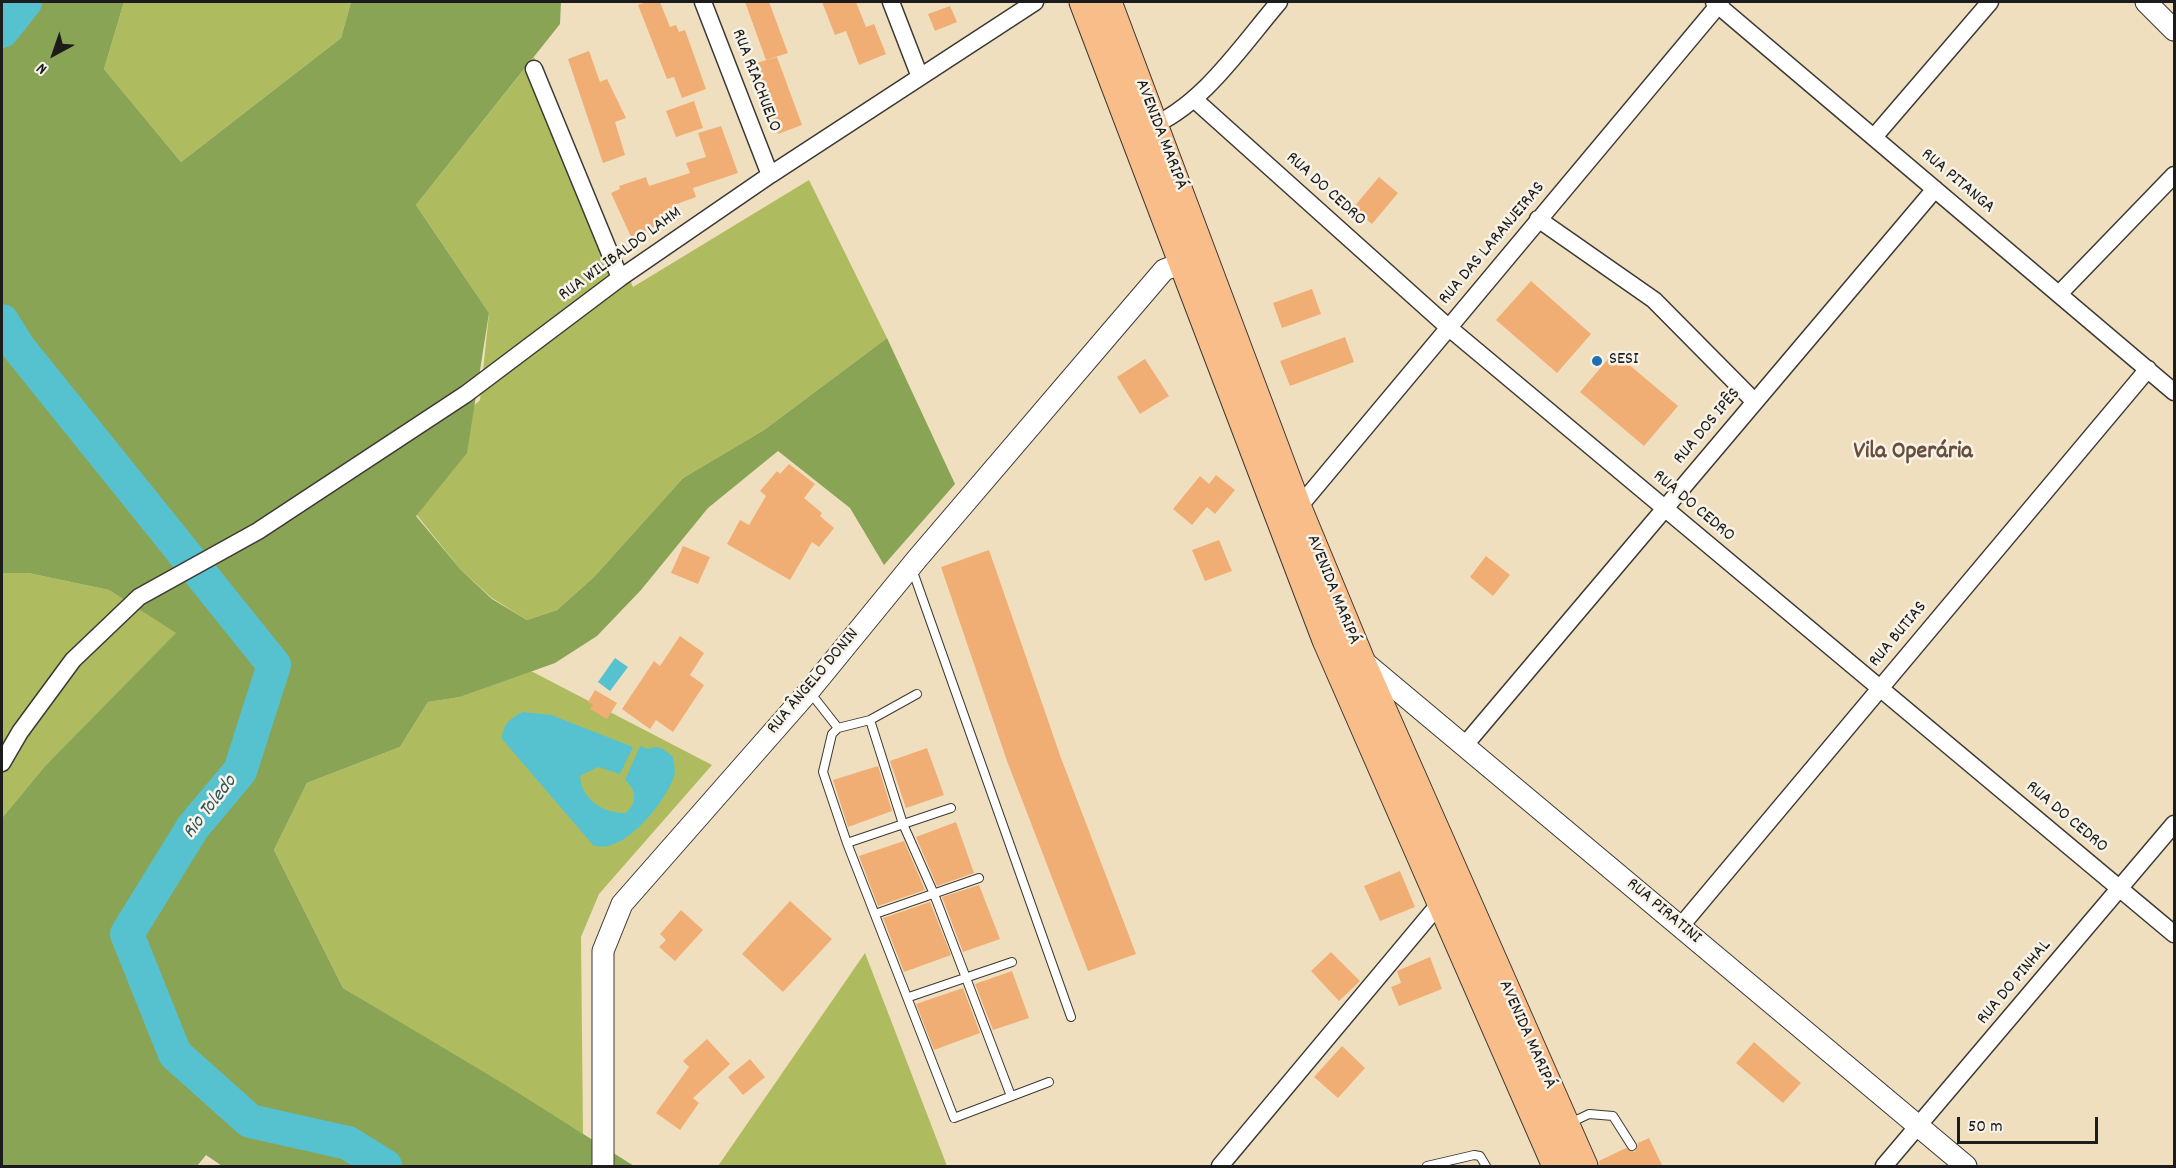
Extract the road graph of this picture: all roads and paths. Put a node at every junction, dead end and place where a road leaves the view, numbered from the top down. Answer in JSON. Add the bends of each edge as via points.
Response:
{"nodes":[{"id":1,"x":703,"y":2,"type":"edge"},
{"id":2,"x":891,"y":2,"type":"edge"},
{"id":3,"x":1035,"y":2,"type":"edge"},
{"id":4,"x":1083,"y":2,"type":"edge"},
{"id":5,"x":1108,"y":2,"type":"edge"},
{"id":6,"x":1279,"y":2,"type":"edge"},
{"id":7,"x":1717,"y":2,"type":"edge"},
{"id":8,"x":1990,"y":2,"type":"edge"},
{"id":9,"x":2146,"y":2,"type":"edge"},
{"id":10,"x":2175,"y":30,"type":"edge"},
{"id":11,"x":534,"y":69,"type":"dead end"},
{"id":12,"x":920,"y":77,"type":"junction"},
{"id":13,"x":1195,"y":100,"type":"junction"},
{"id":14,"x":1144,"y":130,"type":"junction"},
{"id":15,"x":1874,"y":137,"type":"junction"},
{"id":16,"x":770,"y":175,"type":"junction"},
{"id":17,"x":2175,"y":175,"type":"edge"},
{"id":18,"x":1935,"y":189,"type":"junction"},
{"id":19,"x":1539,"y":219,"type":"junction"},
{"id":20,"x":1193,"y":260,"type":"junction"},
{"id":21,"x":620,"y":278,"type":"junction"},
{"id":22,"x":2059,"y":294,"type":"junction"},
{"id":23,"x":1448,"y":327,"type":"junction"},
{"id":24,"x":2148,"y":369,"type":"junction"},
{"id":25,"x":2175,"y":392,"type":"edge"},
{"id":26,"x":1755,"y":402,"type":"junction"},
{"id":27,"x":1665,"y":508,"type":"junction"},
{"id":28,"x":1288,"y":511,"type":"junction"},
{"id":29,"x":911,"y":566,"type":"junction"},
{"id":30,"x":1349,"y":662,"type":"junction"},
{"id":31,"x":1880,"y":688,"type":"junction"},
{"id":32,"x":809,"y":691,"type":"junction"},
{"id":33,"x":918,"y":694,"type":"dead end"},
{"id":34,"x":1370,"y":711,"type":"junction"},
{"id":35,"x":870,"y":720,"type":"junction"},
{"id":36,"x":838,"y":728,"type":"junction"},
{"id":37,"x":1464,"y":746,"type":"junction"},
{"id":38,"x":2,"y":763,"type":"edge"},
{"id":39,"x":951,"y":808,"type":"dead end"},
{"id":40,"x":903,"y":824,"type":"junction"},
{"id":41,"x":2175,"y":824,"type":"edge"},
{"id":42,"x":847,"y":843,"type":"junction"},
{"id":43,"x":979,"y":878,"type":"dead end"},
{"id":44,"x":2120,"y":889,"type":"junction"},
{"id":45,"x":934,"y":894,"type":"junction"},
{"id":46,"x":1440,"y":903,"type":"junction"},
{"id":47,"x":875,"y":914,"type":"junction"},
{"id":48,"x":1680,"y":927,"type":"junction"},
{"id":49,"x":2175,"y":934,"type":"edge"},
{"id":50,"x":1012,"y":962,"type":"dead end"},
{"id":51,"x":967,"y":977,"type":"junction"},
{"id":52,"x":909,"y":997,"type":"junction"},
{"id":53,"x":1071,"y":1017,"type":"dead end"},
{"id":54,"x":1049,"y":1082,"type":"dead end"},
{"id":55,"x":1011,"y":1096,"type":"junction"},
{"id":56,"x":1918,"y":1127,"type":"junction"},
{"id":57,"x":1554,"y":1129,"type":"junction"},
{"id":58,"x":1632,"y":1146,"type":"dead end"},
{"id":59,"x":603,"y":1167,"type":"edge"},
{"id":60,"x":1220,"y":1167,"type":"edge"},
{"id":61,"x":1427,"y":1167,"type":"edge"},
{"id":62,"x":1486,"y":1167,"type":"edge"},
{"id":63,"x":1556,"y":1167,"type":"edge"},
{"id":64,"x":1584,"y":1167,"type":"edge"},
{"id":65,"x":1884,"y":1167,"type":"edge"},
{"id":66,"x":1966,"y":1167,"type":"edge"}],
"edges":[{"from":1,"to":16,"type":"street","name":"RUA RIACHUELO"},
{"from":2,"to":12,"type":"street"},
{"from":3,"to":12,"type":"street","name":"RUA WILIBALDO LAHM"},
{"from":4,"to":14,"type":"main road","name":"AVENIDA MARIPÁ"},
{"from":5,"to":14,"type":"main road","name":"AVENIDA MARIPÁ"},
{"from":6,"to":13,"type":"street"},
{"from":7,"to":15,"type":"street","name":"RUA PITANGA"},
{"from":7,"to":19,"type":"street","name":"RUA DAS LARANJEIRAS"},
{"from":8,"to":15,"type":"street"},
{"from":9,"to":10,"type":"street"},
{"from":11,"to":21,"type":"street"},
{"from":12,"to":16,"type":"street","name":"RUA WILIBALDO LAHM"},
{"from":13,"to":14,"type":"street"},
{"from":13,"to":23,"type":"street","name":"RUA DO CEDRO"},
{"from":14,"to":20,"type":"main road","name":"AVENIDA MARIPÁ"},
{"from":15,"to":18,"type":"street","name":"RUA PITANGA"},
{"from":16,"to":21,"type":"street","name":"RUA WILIBALDO LAHM"},
{"from":17,"to":22,"type":"street"},
{"from":18,"to":22,"type":"street","name":"RUA PITANGA"},
{"from":18,"to":26,"type":"street","name":"RUA DOS IPÊS"},
{"from":19,"to":23,"type":"street","name":"RUA DAS LARANJEIRAS"},
{"from":19,"to":26,"type":"street","via":[[1654,300]]},
{"from":20,"to":28,"type":"main road","name":"AVENIDA MARIPÁ"},
{"from":20,"to":29,"type":"street","name":"RUA ÂNGELO DONIN","via":[[1164,270]]},
{"from":21,"to":38,"type":"street","name":"RUA WILIBALDO LAHM","via":[[466,394],[258,531],[139,597],[73,660]]},
{"from":22,"to":24,"type":"street","name":"RUA PITANGA"},
{"from":23,"to":27,"type":"street","name":"RUA DO CEDRO"},
{"from":23,"to":28,"type":"street","name":"RUA DAS LARANJEIRAS"},
{"from":24,"to":25,"type":"street","name":"RUA PITANGA"},
{"from":24,"to":31,"type":"street","name":"RUA BUTIAS"},
{"from":26,"to":27,"type":"street","name":"RUA DOS IPÊS"},
{"from":27,"to":31,"type":"street","name":"RUA DO CEDRO"},
{"from":27,"to":37,"type":"street","name":"RUA DOS IPÊS"},
{"from":28,"to":30,"type":"main road","name":"AVENIDA MARIPÁ"},
{"from":29,"to":32,"type":"street","name":"RUA ÂNGELO DONIN"},
{"from":29,"to":53,"type":"lane"},
{"from":30,"to":34,"type":"main road","name":"AVENIDA MARIPÁ"},
{"from":30,"to":37,"type":"street","name":"RUA PIRATINI"},
{"from":31,"to":44,"type":"street","name":"RUA DO CEDRO"},
{"from":31,"to":48,"type":"street","name":"RUA BUTIAS"},
{"from":32,"to":36,"type":"lane"},
{"from":32,"to":59,"type":"street","name":"RUA ÂNGELO DONIN","via":[[621,904],[603,951]]},
{"from":33,"to":35,"type":"lane"},
{"from":34,"to":46,"type":"main road","name":"AVENIDA MARIPÁ"},
{"from":34,"to":57,"type":"main road","name":"AVENIDA MARIPÁ"},
{"from":35,"to":36,"type":"lane"},
{"from":35,"to":40,"type":"lane"},
{"from":36,"to":42,"type":"lane","via":[[832,734],[823,772]]},
{"from":37,"to":48,"type":"street","name":"RUA PIRATINI"},
{"from":39,"to":40,"type":"lane"},
{"from":40,"to":42,"type":"lane"},
{"from":40,"to":45,"type":"lane"},
{"from":41,"to":44,"type":"street","name":"RUA DO PINHAL"},
{"from":42,"to":47,"type":"lane"},
{"from":43,"to":45,"type":"lane"},
{"from":44,"to":49,"type":"street","name":"RUA DO CEDRO"},
{"from":44,"to":56,"type":"street","name":"RUA DO PINHAL"},
{"from":45,"to":47,"type":"lane"},
{"from":45,"to":51,"type":"lane"},
{"from":46,"to":57,"type":"main road","name":"AVENIDA MARIPÁ"},
{"from":46,"to":60,"type":"street"},
{"from":47,"to":52,"type":"lane"},
{"from":48,"to":56,"type":"street","name":"RUA PIRATINI"},
{"from":50,"to":51,"type":"lane"},
{"from":51,"to":52,"type":"lane"},
{"from":51,"to":55,"type":"lane"},
{"from":52,"to":55,"type":"lane","via":[[954,1118]]},
{"from":54,"to":55,"type":"lane"},
{"from":56,"to":65,"type":"street","name":"RUA DO PINHAL"},
{"from":56,"to":66,"type":"street","name":"RUA PIRATINI"},
{"from":57,"to":58,"type":"lane","via":[[1588,1114],[1613,1116]]},
{"from":57,"to":63,"type":"main road","name":"AVENIDA MARIPÁ"},
{"from":57,"to":64,"type":"main road","name":"AVENIDA MARIPÁ"},
{"from":61,"to":62,"type":"lane","via":[[1474,1155],[1480,1156]]}]}
